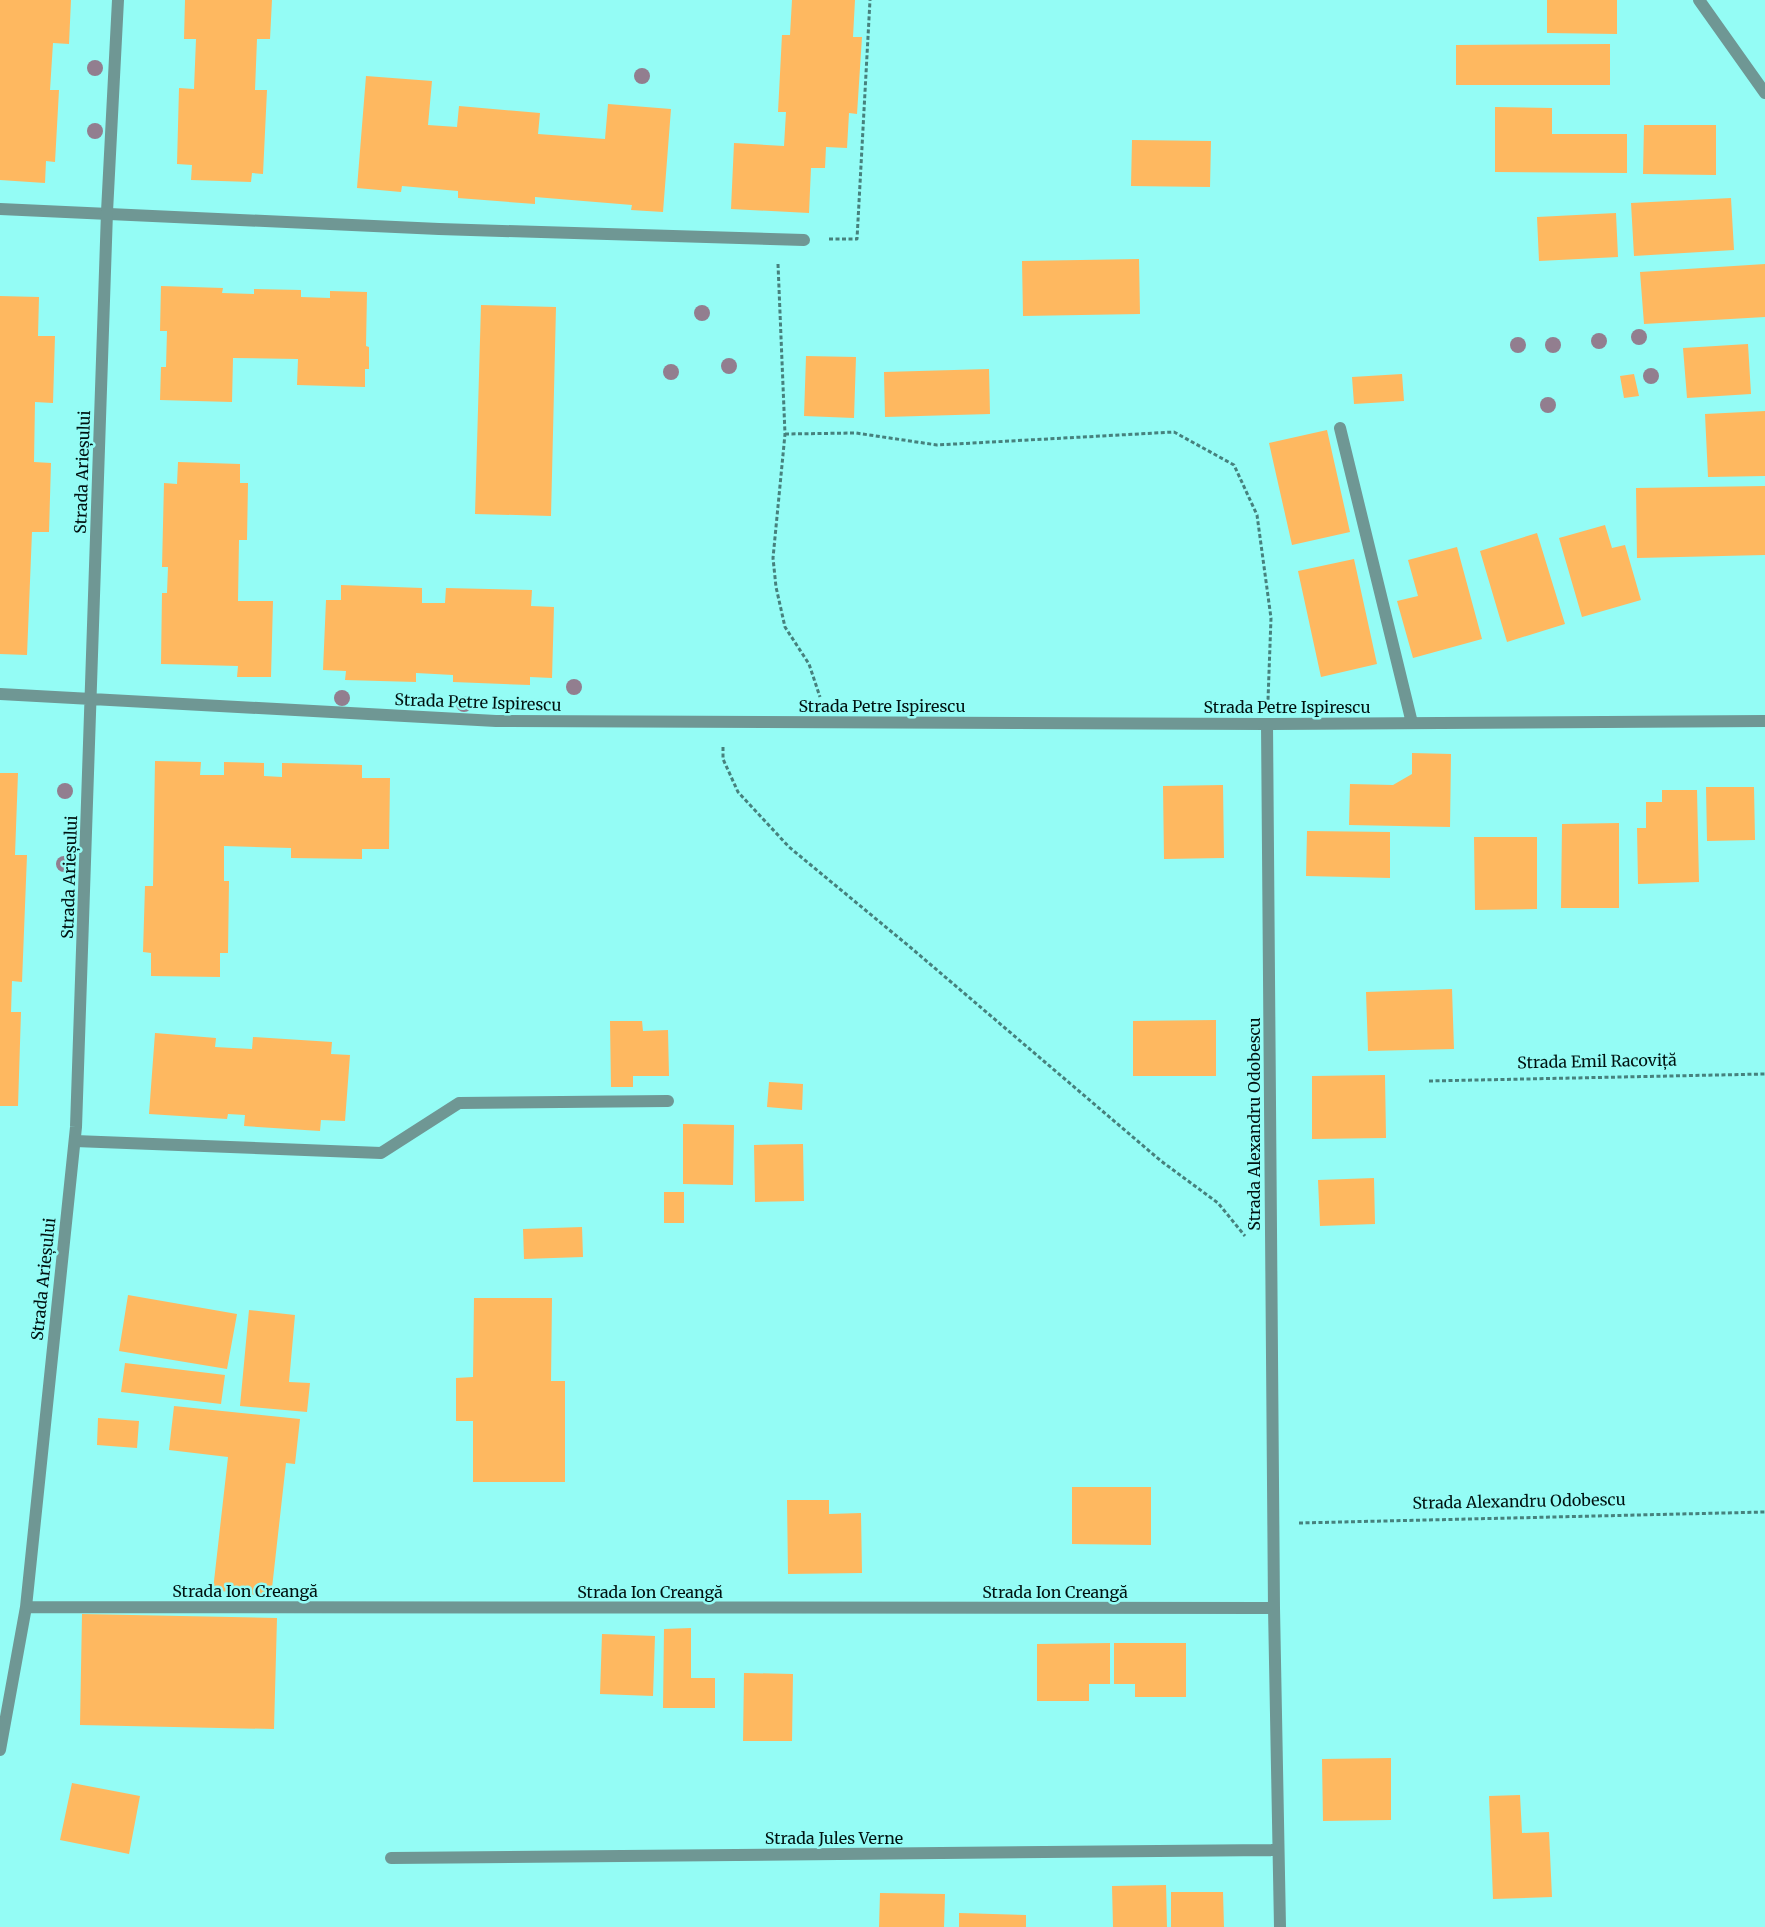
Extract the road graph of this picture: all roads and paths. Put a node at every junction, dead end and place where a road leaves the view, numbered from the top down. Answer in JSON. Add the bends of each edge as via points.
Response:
{"nodes":[{"id":1,"x":118,"y":0,"type":"edge"},
{"id":2,"x":870,"y":0,"type":"edge"},
{"id":3,"x":1699,"y":0,"type":"edge"},
{"id":4,"x":1765,"y":93,"type":"edge"},
{"id":5,"x":0,"y":209,"type":"edge"},
{"id":6,"x":107,"y":212,"type":"junction"},
{"id":7,"x":777,"y":239,"type":"junction"},
{"id":8,"x":804,"y":240,"type":"joint"},
{"id":9,"x":1340,"y":428,"type":"dead end"},
{"id":10,"x":785,"y":434,"type":"junction"},
{"id":11,"x":0,"y":694,"type":"edge"},
{"id":12,"x":91,"y":698,"type":"junction"},
{"id":13,"x":722,"y":721,"type":"junction"},
{"id":14,"x":1765,"y":721,"type":"edge"},
{"id":15,"x":821,"y":722,"type":"junction"},
{"id":16,"x":1412,"y":723,"type":"junction"},
{"id":17,"x":1267,"y":724,"type":"junction"},
{"id":18,"x":1765,"y":1074,"type":"edge"},
{"id":19,"x":1429,"y":1081,"type":"dead end"},
{"id":20,"x":668,"y":1101,"type":"dead end"},
{"id":21,"x":75,"y":1141,"type":"junction"},
{"id":22,"x":1272,"y":1271,"type":"junction"},
{"id":23,"x":1765,"y":1512,"type":"edge"},
{"id":24,"x":1274,"y":1523,"type":"junction"},
{"id":25,"x":26,"y":1607,"type":"junction"},
{"id":26,"x":1274,"y":1608,"type":"junction"},
{"id":27,"x":3,"y":1720,"type":"edge"},
{"id":28,"x":0,"y":1750,"type":"edge"},
{"id":29,"x":1278,"y":1850,"type":"junction"},
{"id":30,"x":391,"y":1858,"type":"dead end"},
{"id":31,"x":1280,"y":1927,"type":"edge"}],
"edges":[{"from":1,"to":6,"type":"street","name":"Strada Arieșului"},
{"from":2,"to":8,"type":"path","via":[[857,239]]},
{"from":3,"to":4,"type":"street"},
{"from":5,"to":6,"type":"street"},
{"from":6,"to":7,"type":"street","via":[[430,228]]},
{"from":6,"to":12,"type":"street","name":"Strada Arieșului"},
{"from":7,"to":8,"type":"street"},
{"from":7,"to":10,"type":"path"},
{"from":9,"to":16,"type":"street"},
{"from":10,"to":15,"type":"path","via":[[773,558],[776,587],[785,627],[810,664],[820,696]]},
{"from":10,"to":17,"type":"path","via":[[856,433],[937,444],[1174,432],[1234,465],[1258,515],[1271,618]]},
{"from":11,"to":12,"type":"street","name":"Strada Petre Ispirescu"},
{"from":12,"to":13,"type":"street","name":"Strada Petre Ispirescu","via":[[496,721]]},
{"from":12,"to":21,"type":"street","name":"Strada Arieșului"},
{"from":13,"to":15,"type":"street","name":"Strada Petre Ispirescu"},
{"from":13,"to":22,"type":"path","via":[[723,759],[738,792],[789,847],[1161,1161],[1218,1203]]},
{"from":14,"to":16,"type":"street","name":"Strada Petre Ispirescu"},
{"from":15,"to":17,"type":"street","name":"Strada Petre Ispirescu"},
{"from":16,"to":17,"type":"street","name":"Strada Petre Ispirescu"},
{"from":17,"to":22,"type":"street","name":"Strada Alexandru Odobescu"},
{"from":18,"to":19,"type":"path","name":"Strada Emil Racoviță"},
{"from":20,"to":21,"type":"street","via":[[459,1103],[380,1153]]},
{"from":21,"to":25,"type":"street","name":"Strada Arieșului"},
{"from":22,"to":24,"type":"street","name":"Strada Alexandru Odobescu"},
{"from":23,"to":24,"type":"path","name":"Strada Alexandru Odobescu"},
{"from":24,"to":26,"type":"street","name":"Strada Alexandru Odobescu"},
{"from":25,"to":26,"type":"street","name":"Strada Ion Creangă"},
{"from":25,"to":27,"type":"street","name":"Strada Arieșului"},
{"from":26,"to":29,"type":"street","name":"Strada Alexandru Odobescu"},
{"from":27,"to":28,"type":"street","name":"Strada Arieșului"},
{"from":29,"to":30,"type":"street","name":"Strada Jules Verne"},
{"from":29,"to":31,"type":"street","name":"Strada Alexandru Odobescu"}]}
